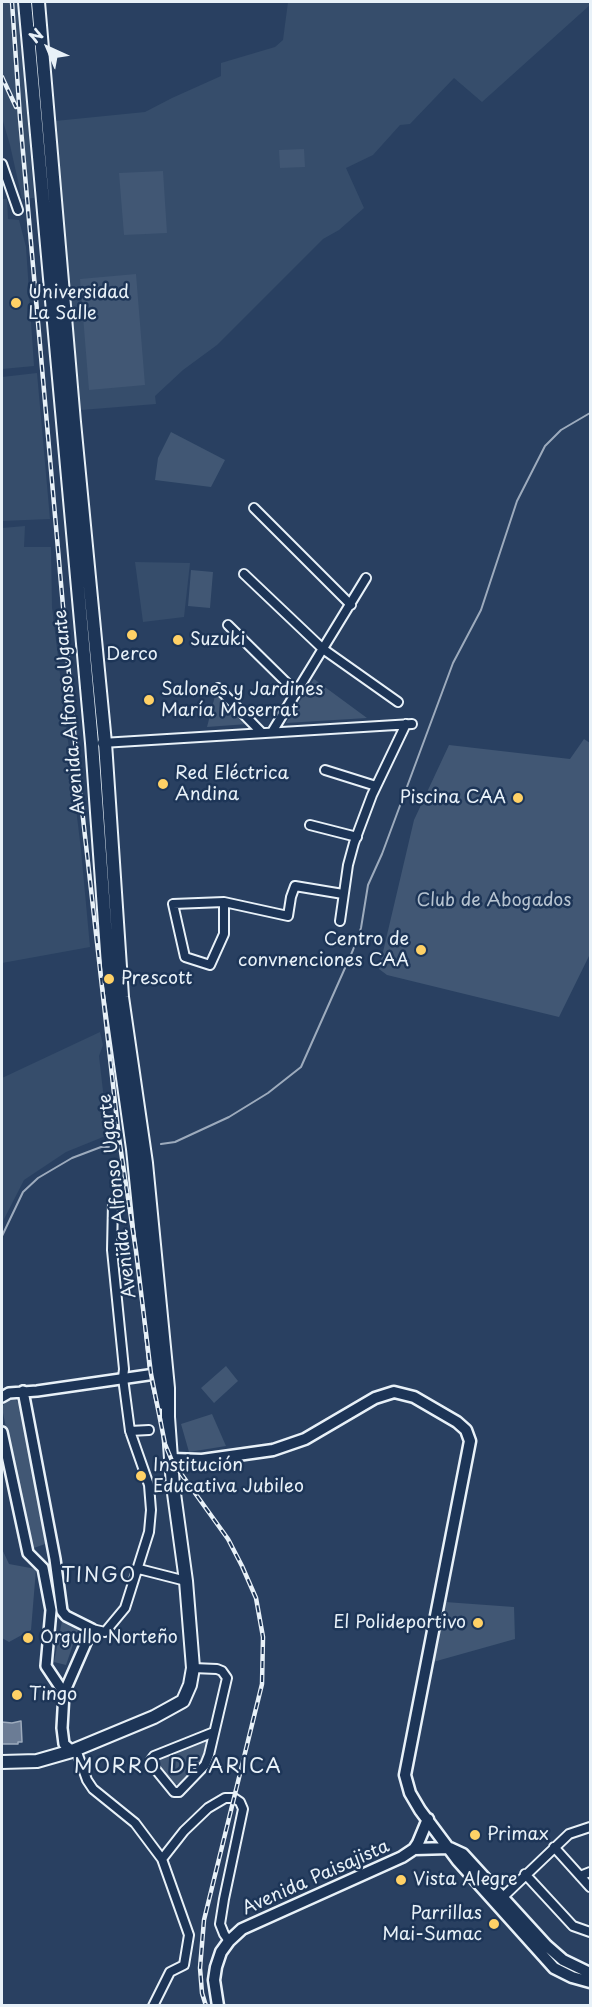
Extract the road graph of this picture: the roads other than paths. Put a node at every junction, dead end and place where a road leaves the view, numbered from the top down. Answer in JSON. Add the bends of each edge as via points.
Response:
{"nodes":[{"id":1,"x":25,"y":2,"type":"edge"},
{"id":2,"x":38,"y":2,"type":"edge"},
{"id":3,"x":2,"y":164,"type":"edge"},
{"id":4,"x":18,"y":210,"type":"dead end"},
{"id":5,"x":254,"y":508,"type":"dead end"},
{"id":6,"x":244,"y":574,"type":"dead end"},
{"id":7,"x":366,"y":578,"type":"dead end"},
{"id":8,"x":351,"y":605,"type":"junction"},
{"id":9,"x":228,"y":625,"type":"dead end"},
{"id":10,"x":323,"y":649,"type":"junction"},
{"id":11,"x":218,"y":688,"type":"dead end"},
{"id":12,"x":296,"y":692,"type":"junction"},
{"id":13,"x":398,"y":702,"type":"dead end"},
{"id":14,"x":272,"y":732,"type":"junction"},
{"id":15,"x":262,"y":733,"type":"junction"},
{"id":16,"x":99,"y":743,"type":"junction"},
{"id":17,"x":325,"y":770,"type":"dead end"},
{"id":18,"x":376,"y":786,"type":"junction"},
{"id":19,"x":310,"y":825,"type":"dead end"},
{"id":20,"x":357,"y":837,"type":"junction"},
{"id":21,"x":343,"y":894,"type":"junction"},
{"id":22,"x":224,"y":902,"type":"junction"},
{"id":23,"x":340,"y":921,"type":"dead end"},
{"id":24,"x":113,"y":1203,"type":"dead end"},
{"id":25,"x":161,"y":1373,"type":"junction"},
{"id":26,"x":123,"y":1378,"type":"junction"},
{"id":27,"x":23,"y":1391,"type":"junction"},
{"id":28,"x":2,"y":1397,"type":"edge"},
{"id":29,"x":149,"y":1430,"type":"dead end"},
{"id":30,"x":130,"y":1431,"type":"junction"},
{"id":31,"x":2,"y":1432,"type":"edge"},
{"id":32,"x":172,"y":1459,"type":"junction"},
{"id":33,"x":55,"y":1558,"type":"junction"},
{"id":34,"x":39,"y":1564,"type":"junction"},
{"id":35,"x":139,"y":1569,"type":"junction"},
{"id":36,"x":186,"y":1581,"type":"junction"},
{"id":37,"x":51,"y":1610,"type":"junction"},
{"id":38,"x":63,"y":1611,"type":"junction"},
{"id":39,"x":92,"y":1629,"type":"junction"},
{"id":40,"x":194,"y":1668,"type":"junction"},
{"id":41,"x":64,"y":1693,"type":"junction"},
{"id":42,"x":214,"y":1732,"type":"junction"},
{"id":43,"x":72,"y":1751,"type":"junction"},
{"id":44,"x":2,"y":1762,"type":"edge"},
{"id":45,"x":428,"y":1819,"type":"junction"},
{"id":46,"x":591,"y":1827,"type":"edge"},
{"id":47,"x":554,"y":1847,"type":"junction"},
{"id":48,"x":450,"y":1848,"type":"junction"},
{"id":49,"x":414,"y":1849,"type":"junction"},
{"id":50,"x":162,"y":1859,"type":"junction"},
{"id":51,"x":591,"y":1872,"type":"edge"},
{"id":52,"x":525,"y":1874,"type":"junction"},
{"id":53,"x":580,"y":1876,"type":"junction"},
{"id":54,"x":591,"y":1887,"type":"edge"},
{"id":55,"x":504,"y":1897,"type":"junction"},
{"id":56,"x":591,"y":1932,"type":"edge"},
{"id":57,"x":229,"y":1941,"type":"junction"},
{"id":58,"x":591,"y":1973,"type":"edge"},
{"id":59,"x":591,"y":1982,"type":"edge"},
{"id":60,"x":153,"y":2006,"type":"edge"},
{"id":61,"x":218,"y":2006,"type":"edge"}],
"edges":[{"from":1,"to":16,"type":"main road","name":"Avenida Alfonso Ugarte"},
{"from":2,"to":16,"type":"main road","name":"Avenida Alfonso Ugarte"},
{"from":3,"to":4,"type":"street"},
{"from":5,"to":8,"type":"street"},
{"from":6,"to":10,"type":"street"},
{"from":7,"to":8,"type":"street"},
{"from":8,"to":10,"type":"street"},
{"from":9,"to":12,"type":"street"},
{"from":10,"to":12,"type":"street"},
{"from":10,"to":13,"type":"street"},
{"from":11,"to":15,"type":"street"},
{"from":12,"to":14,"type":"street"},
{"from":14,"to":15,"type":"street"},
{"from":14,"to":18,"type":"street","via":[[409,724]]},
{"from":15,"to":16,"type":"street"},
{"from":16,"to":25,"type":"main road","name":"Avenida Alfonso Ugarte","via":[[110,979],[138,1143]]},
{"from":17,"to":18,"type":"street"},
{"from":18,"to":20,"type":"street"},
{"from":19,"to":20,"type":"street"},
{"from":20,"to":21,"type":"street"},
{"from":21,"to":22,"type":"street","via":[[295,886],[288,916]]},
{"from":21,"to":23,"type":"street"},
{"from":22,"to":22,"type":"street","via":[[173,904],[185,957],[210,965],[224,934]]},
{"from":24,"to":26,"type":"street","via":[[112,1250]]},
{"from":25,"to":26,"type":"street"},
{"from":25,"to":32,"type":"main road","name":"Avenida Alfonso Ugarte"},
{"from":26,"to":27,"type":"street"},
{"from":26,"to":30,"type":"street"},
{"from":27,"to":28,"type":"street"},
{"from":27,"to":33,"type":"street"},
{"from":29,"to":30,"type":"street"},
{"from":30,"to":35,"type":"street","via":[[148,1485],[151,1510]]},
{"from":31,"to":34,"type":"street","via":[[28,1553]]},
{"from":32,"to":36,"type":"main road","name":"Avenida Alfonso Ugarte"},
{"from":32,"to":45,"type":"main road","via":[[202,1460],[273,1450],[305,1439],[375,1398],[394,1392],[414,1397],[466,1430],[470,1441],[405,1775],[410,1793]]},
{"from":33,"to":34,"type":"street"},
{"from":33,"to":38,"type":"street"},
{"from":34,"to":37,"type":"street"},
{"from":35,"to":36,"type":"street"},
{"from":35,"to":39,"type":"street","via":[[125,1608],[115,1621],[105,1632]]},
{"from":36,"to":40,"type":"main road","name":"Avenida Alfonso Ugarte"},
{"from":37,"to":38,"type":"street"},
{"from":37,"to":41,"type":"street","via":[[46,1666]]},
{"from":38,"to":39,"type":"street"},
{"from":39,"to":41,"type":"street"},
{"from":40,"to":42,"type":"street","via":[[217,1669],[227,1678]]},
{"from":40,"to":43,"type":"main road","name":"Avenida Alfonso Ugarte","via":[[183,1701]]},
{"from":41,"to":43,"type":"street","via":[[64,1744]]},
{"from":42,"to":42,"type":"street","via":[[151,1760],[174,1792],[205,1765]]},
{"from":43,"to":44,"type":"main road","name":"Avenida Alfonso Ugarte","via":[[37,1761]]},
{"from":43,"to":50,"type":"street","via":[[78,1755],[93,1789],[135,1823]]},
{"from":45,"to":48,"type":"main road"},
{"from":45,"to":49,"type":"main road","name":"Avenida Paisajista"},
{"from":46,"to":47,"type":"street","via":[[569,1834]]},
{"from":47,"to":52,"type":"street"},
{"from":47,"to":53,"type":"street"},
{"from":48,"to":49,"type":"main road","name":"Avenida Paisajista"},
{"from":48,"to":55,"type":"main road","via":[[463,1854]]},
{"from":48,"to":59,"type":"main road","via":[[554,1968]]},
{"from":49,"to":57,"type":"main road","name":"Avenida Paisajista","via":[[360,1878],[255,1922]]},
{"from":50,"to":57,"type":"street","via":[[208,1808],[225,1798],[240,1802],[243,1809],[220,1924]]},
{"from":50,"to":60,"type":"street","via":[[189,1935],[184,1965],[170,1972]]},
{"from":51,"to":53,"type":"street"},
{"from":52,"to":55,"type":"street"},
{"from":52,"to":56,"type":"street","via":[[573,1926]]},
{"from":53,"to":54,"type":"street"},
{"from":55,"to":58,"type":"main road","via":[[563,1960]]},
{"from":57,"to":61,"type":"main road","name":"Avenida Paisajista","via":[[221,1952],[214,1980]]}]}
